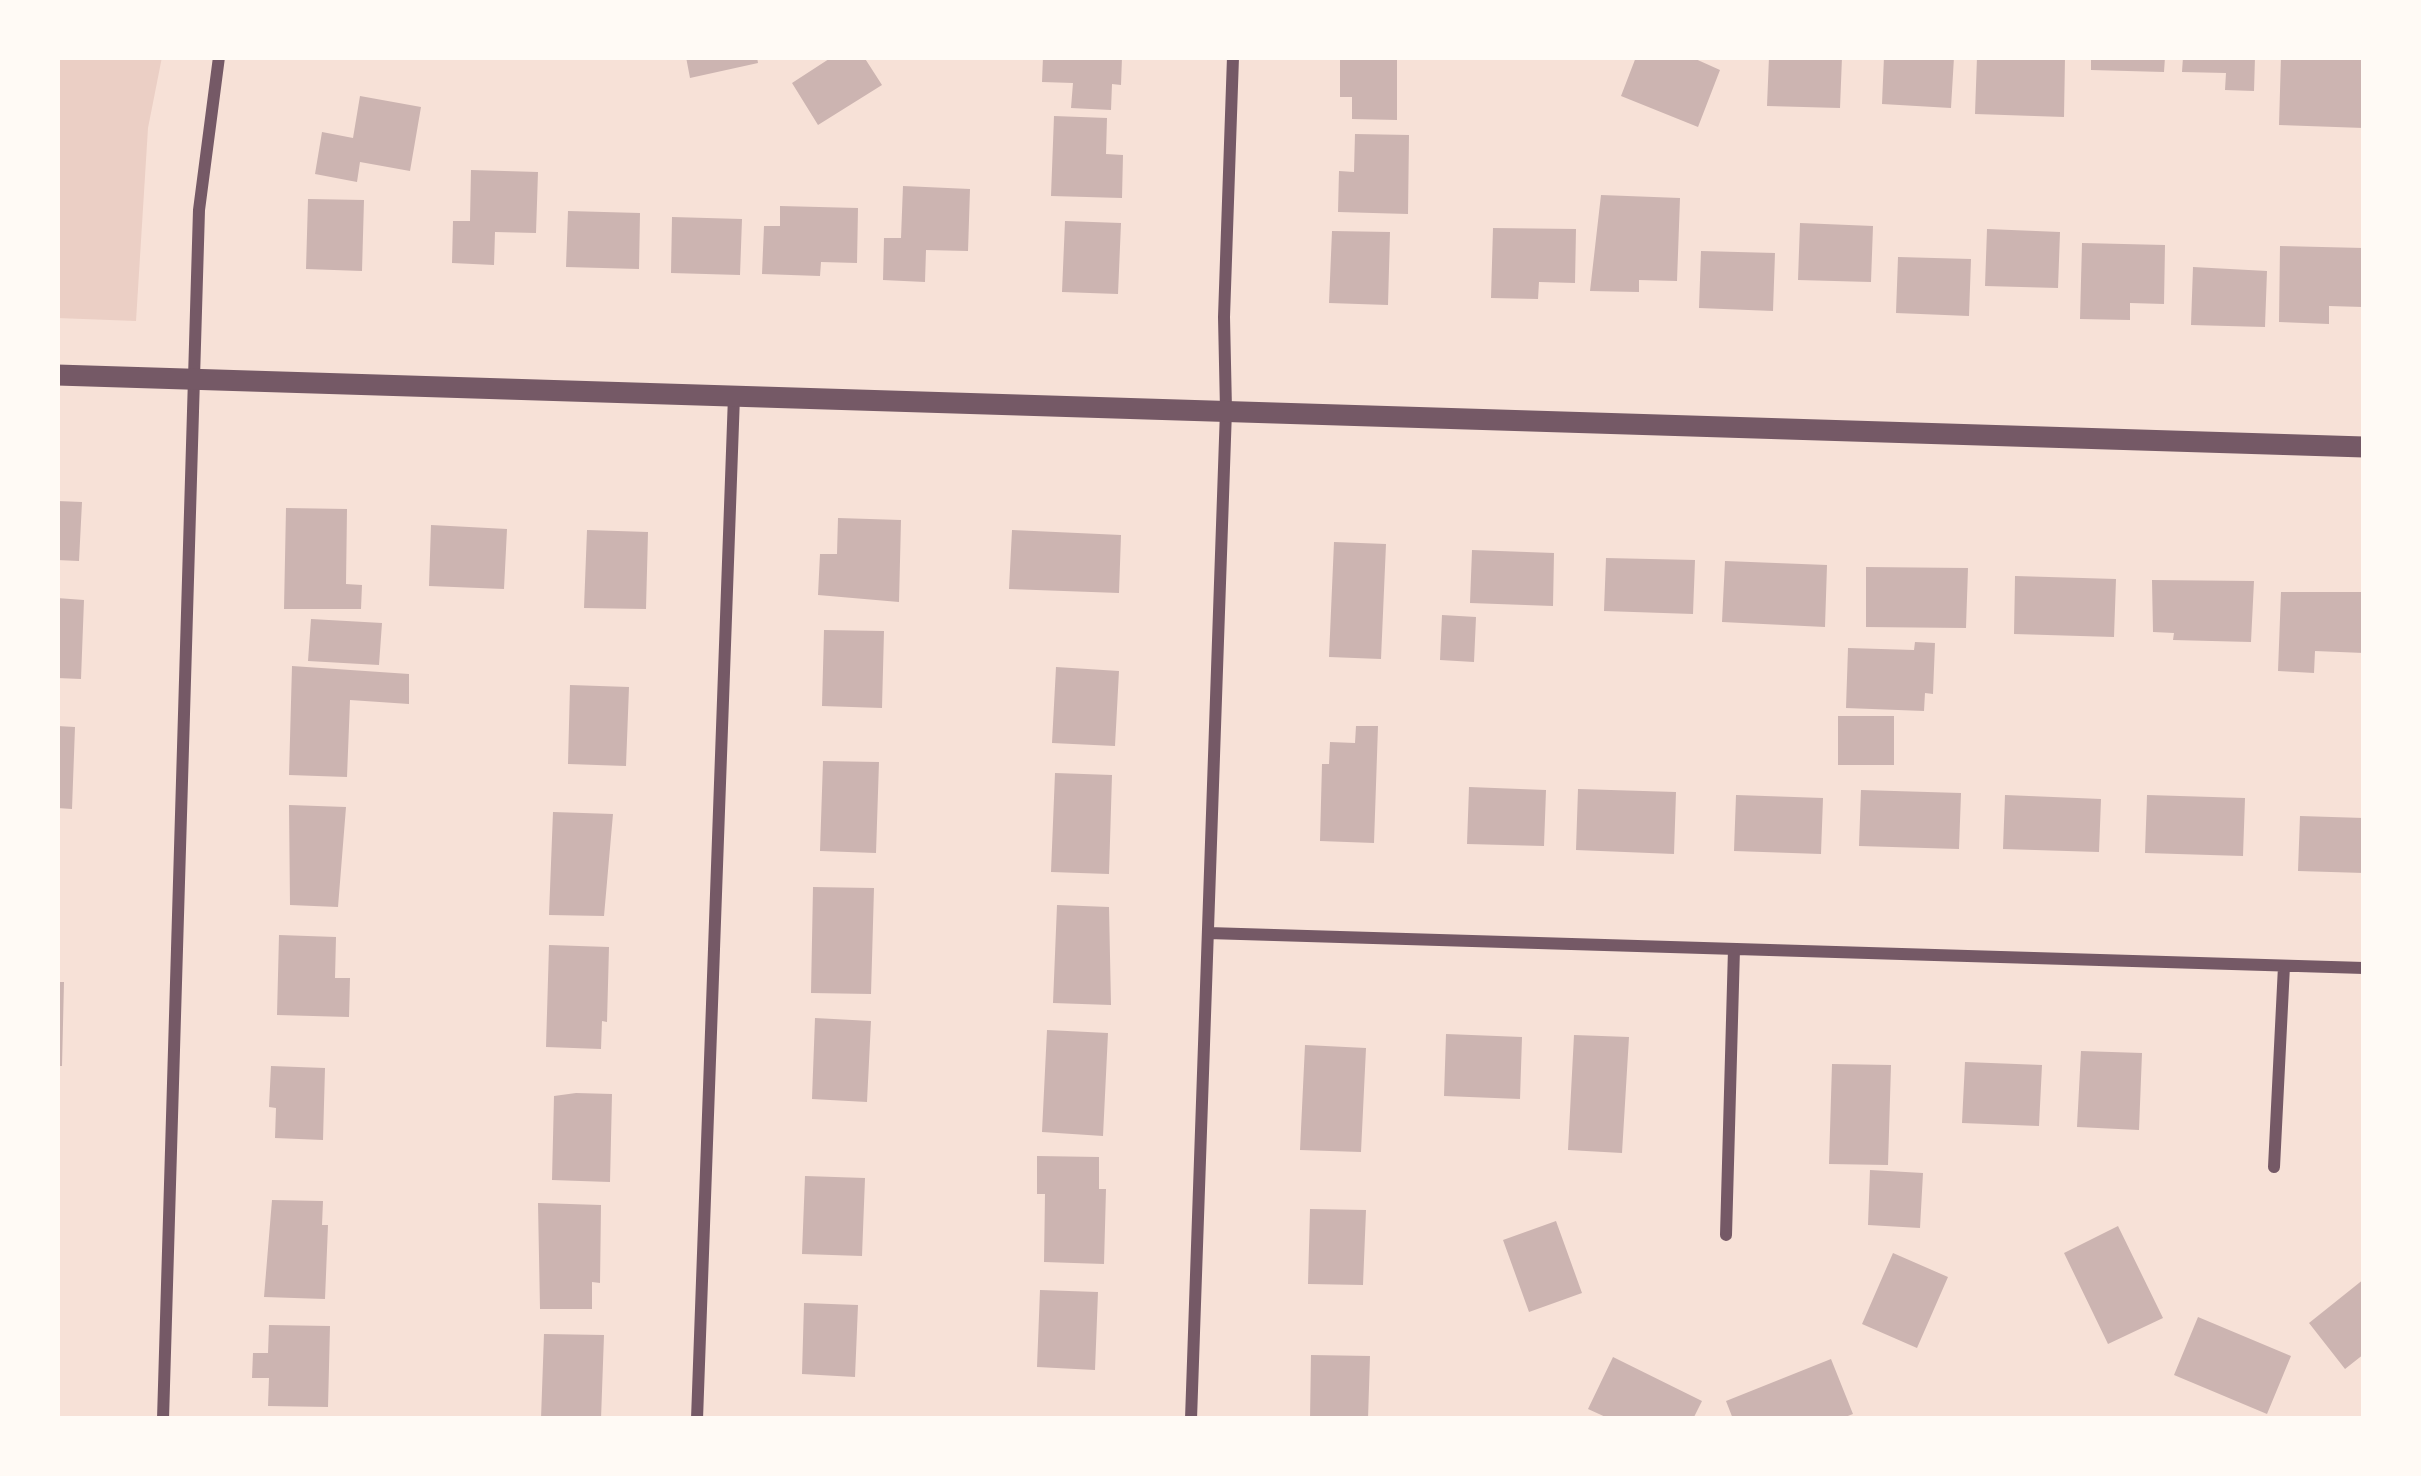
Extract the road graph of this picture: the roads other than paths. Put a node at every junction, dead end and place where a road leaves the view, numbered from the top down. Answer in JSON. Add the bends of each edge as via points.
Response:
{"nodes":[{"id":1,"x":220,"y":57,"type":"edge"},
{"id":2,"x":1233,"y":57,"type":"edge"},
{"id":3,"x":57,"y":375,"type":"edge"},
{"id":4,"x":196,"y":378,"type":"junction"},
{"id":5,"x":734,"y":396,"type":"junction"},
{"id":6,"x":1226,"y":410,"type":"junction"},
{"id":7,"x":2364,"y":446,"type":"edge"},
{"id":8,"x":1208,"y":933,"type":"junction"},
{"id":9,"x":1735,"y":949,"type":"junction"},
{"id":10,"x":2284,"y":966,"type":"junction"},
{"id":11,"x":2364,"y":968,"type":"edge"},
{"id":12,"x":2274,"y":1167,"type":"dead end"},
{"id":13,"x":1726,"y":1234,"type":"dead end"},
{"id":14,"x":163,"y":1419,"type":"edge"},
{"id":15,"x":697,"y":1419,"type":"edge"},
{"id":16,"x":1191,"y":1419,"type":"edge"}],
"edges":[{"from":1,"to":4,"type":"street","via":[[199,210]]},
{"from":2,"to":6,"type":"street"},
{"from":3,"to":4,"type":"street"},
{"from":4,"to":5,"type":"street"},
{"from":4,"to":14,"type":"street"},
{"from":5,"to":6,"type":"street"},
{"from":5,"to":15,"type":"street"},
{"from":6,"to":7,"type":"street"},
{"from":6,"to":8,"type":"street"},
{"from":8,"to":9,"type":"street"},
{"from":8,"to":16,"type":"street"},
{"from":9,"to":10,"type":"street"},
{"from":9,"to":13,"type":"street"},
{"from":10,"to":11,"type":"street"},
{"from":10,"to":12,"type":"street"}]}
